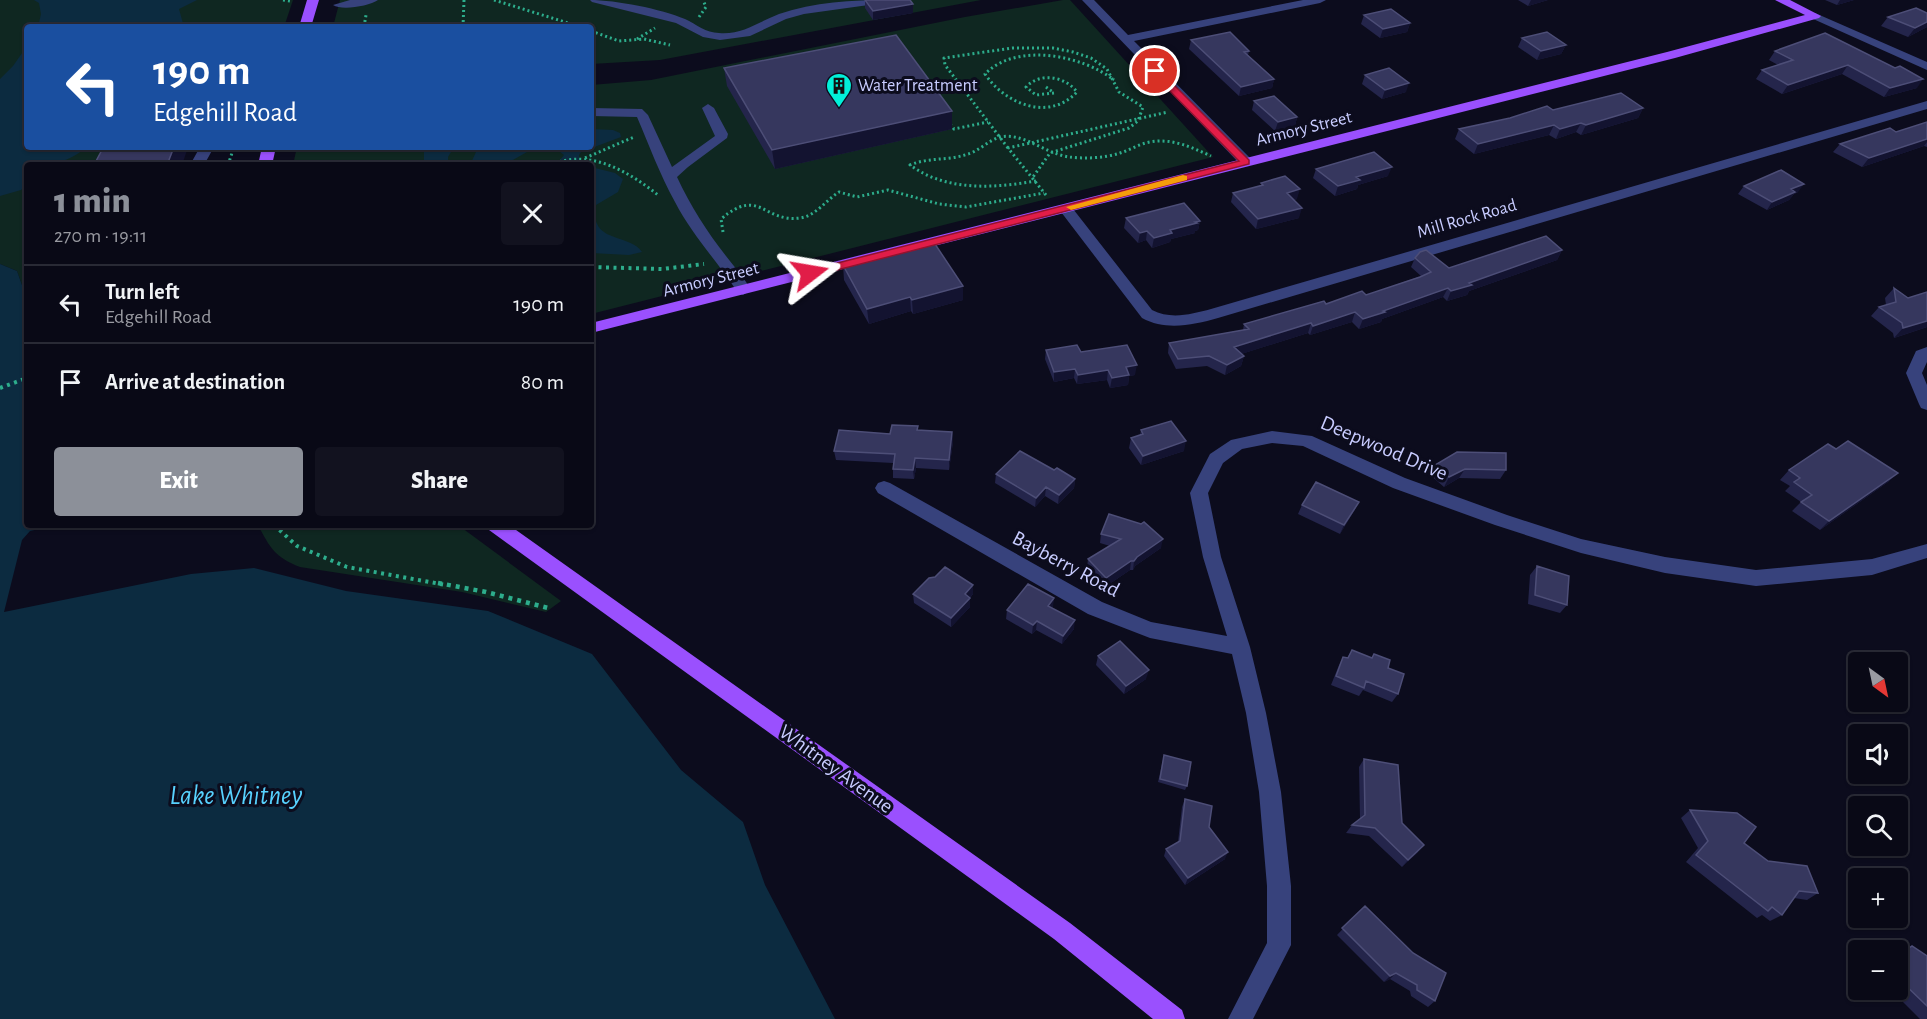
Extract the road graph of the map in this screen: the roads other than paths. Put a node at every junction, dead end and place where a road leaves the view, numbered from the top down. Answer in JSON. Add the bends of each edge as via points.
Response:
{"nodes":[{"id":1,"x":313,"y":0,"type":"edge"},
{"id":2,"x":372,"y":0,"type":"edge"},
{"id":3,"x":596,"y":0,"type":"edge"},
{"id":4,"x":884,"y":0,"type":"edge"},
{"id":5,"x":1088,"y":0,"type":"edge"},
{"id":6,"x":1320,"y":0,"type":"edge"},
{"id":7,"x":1781,"y":0,"type":"edge"},
{"id":8,"x":339,"y":5,"type":"dead end"},
{"id":9,"x":1815,"y":16,"type":"junction"},
{"id":10,"x":306,"y":24,"type":"edge"},
{"id":11,"x":1125,"y":39,"type":"junction"},
{"id":12,"x":1927,"y":66,"type":"edge"},
{"id":13,"x":1927,"y":105,"type":"edge"},
{"id":14,"x":708,"y":108,"type":"dead end"},
{"id":15,"x":594,"y":112,"type":"edge"},
{"id":16,"x":1246,"y":162,"type":"junction"},
{"id":17,"x":670,"y":177,"type":"junction"},
{"id":18,"x":1065,"y":208,"type":"junction"},
{"id":19,"x":743,"y":290,"type":"junction"},
{"id":20,"x":594,"y":327,"type":"edge"},
{"id":21,"x":1927,"y":352,"type":"edge"},
{"id":22,"x":1927,"y":405,"type":"edge"},
{"id":23,"x":884,"y":488,"type":"dead end"},
{"id":24,"x":499,"y":528,"type":"edge"},
{"id":25,"x":1927,"y":551,"type":"edge"},
{"id":26,"x":1240,"y":647,"type":"junction"},
{"id":27,"x":1173,"y":1019,"type":"edge"},
{"id":28,"x":1240,"y":1019,"type":"edge"}],
"edges":[{"from":1,"to":10,"type":"main road"},
{"from":2,"to":8,"type":"street"},
{"from":3,"to":4,"type":"street","via":[[727,37],[751,33],[786,15]]},
{"from":5,"to":11,"type":"street"},
{"from":6,"to":11,"type":"street"},
{"from":7,"to":9,"type":"main road"},
{"from":9,"to":12,"type":"street"},
{"from":9,"to":16,"type":"main road","name":"Armory Street"},
{"from":11,"to":16,"type":"street"},
{"from":13,"to":18,"type":"street","name":"Mill Rock Road","via":[[1213,314],[1179,320],[1147,314]]},
{"from":14,"to":17,"type":"street","via":[[721,138]]},
{"from":15,"to":17,"type":"street","via":[[642,115]]},
{"from":16,"to":18,"type":"main road","name":"Armory Street"},
{"from":17,"to":19,"type":"street","via":[[682,203]]},
{"from":18,"to":19,"type":"main road","name":"Armory Street"},
{"from":19,"to":20,"type":"main road","name":"Armory Street"},
{"from":21,"to":22,"type":"street","via":[[1914,373]]},
{"from":23,"to":26,"type":"street","name":"Bayberry Road","via":[[1095,608],[1150,630]]},
{"from":24,"to":27,"type":"main road","name":"Whitney Avenue","via":[[1062,931]]},
{"from":25,"to":26,"type":"street","name":"Deepwood Drive","via":[[1872,567],[1756,578],[1665,565],[1581,546],[1501,520],[1399,483],[1306,440],[1272,437],[1237,444],[1216,459],[1199,493],[1212,557]]},
{"from":26,"to":28,"type":"street","name":"Deepwood Drive","via":[[1270,792],[1279,886],[1278,945]]}]}
